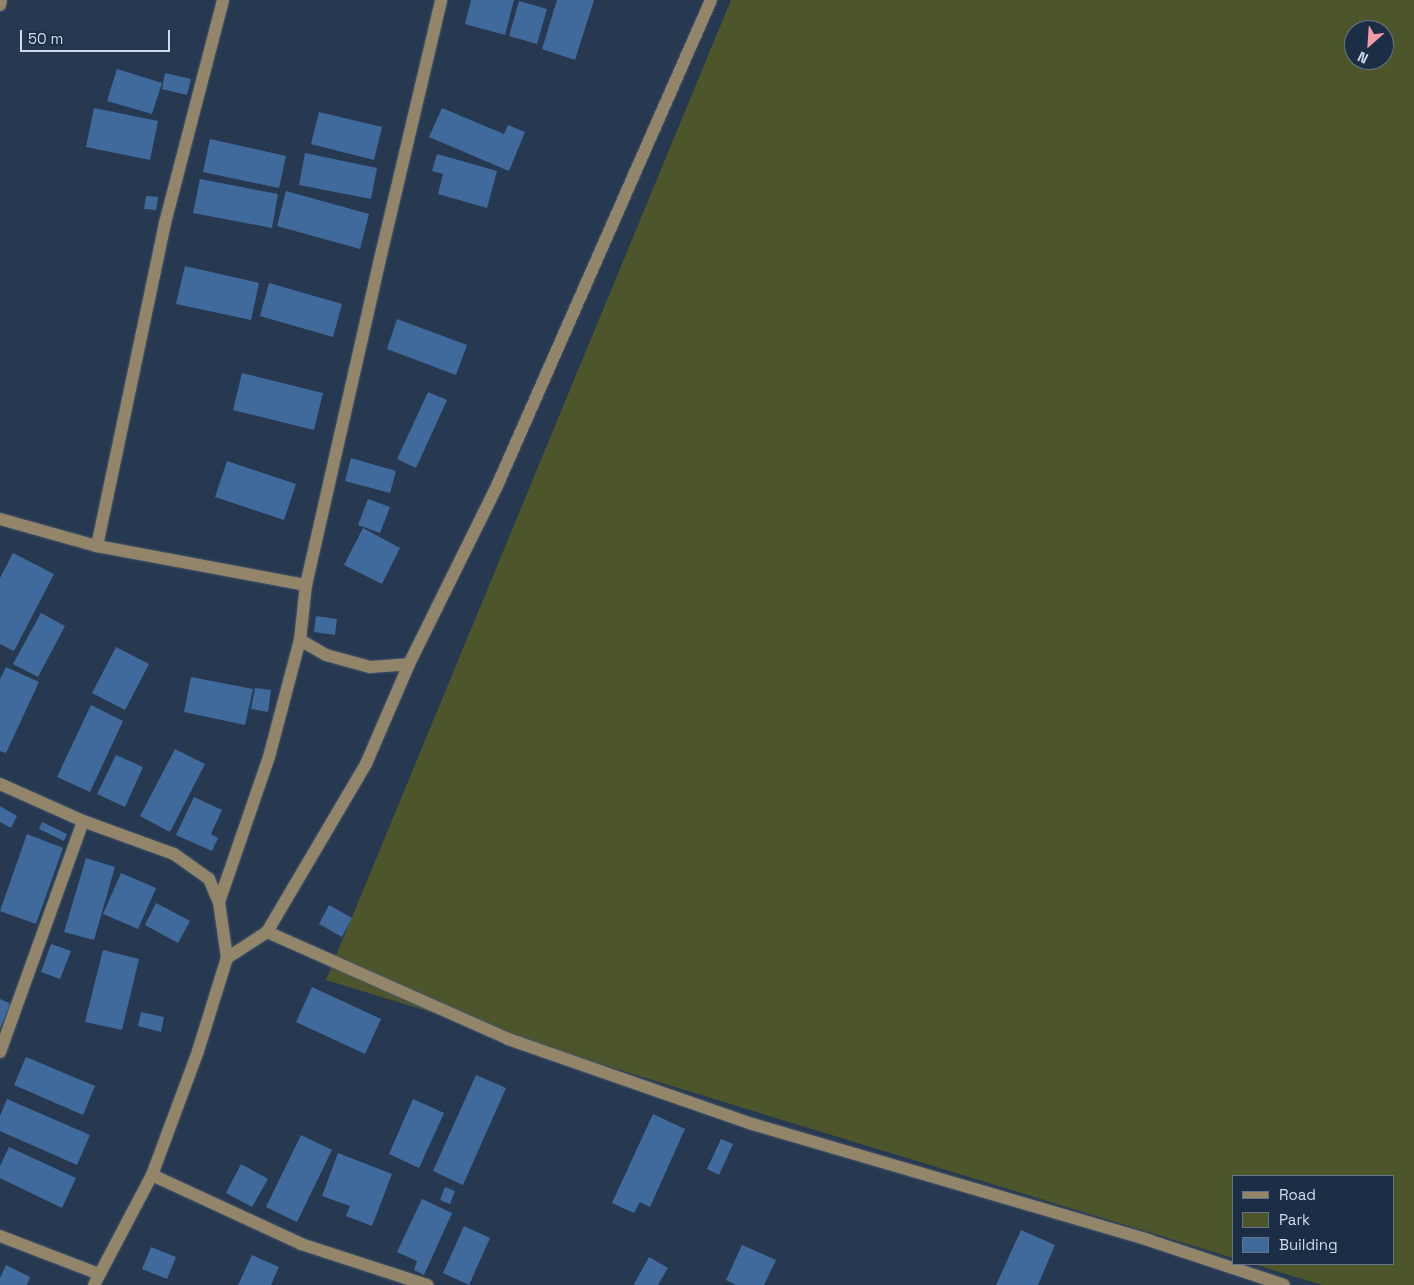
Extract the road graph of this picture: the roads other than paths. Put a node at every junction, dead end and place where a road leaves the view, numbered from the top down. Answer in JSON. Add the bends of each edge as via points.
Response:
{"nodes":[{"id":1,"x":1,"y":0,"type":"edge"},
{"id":2,"x":223,"y":0,"type":"edge"},
{"id":3,"x":441,"y":0,"type":"edge"},
{"id":4,"x":711,"y":0,"type":"edge"},
{"id":5,"x":0,"y":5,"type":"edge"},
{"id":6,"x":0,"y":518,"type":"edge"},
{"id":7,"x":97,"y":546,"type":"junction"},
{"id":8,"x":306,"y":585,"type":"junction"},
{"id":9,"x":300,"y":640,"type":"junction"},
{"id":10,"x":409,"y":664,"type":"junction"},
{"id":11,"x":0,"y":784,"type":"edge"},
{"id":12,"x":83,"y":821,"type":"junction"},
{"id":13,"x":219,"y":902,"type":"junction"},
{"id":14,"x":267,"y":932,"type":"junction"},
{"id":15,"x":227,"y":958,"type":"junction"},
{"id":16,"x":0,"y":1052,"type":"edge"},
{"id":17,"x":152,"y":1175,"type":"junction"},
{"id":18,"x":0,"y":1236,"type":"edge"},
{"id":19,"x":97,"y":1280,"type":"edge"},
{"id":20,"x":427,"y":1285,"type":"edge"},
{"id":21,"x":1284,"y":1285,"type":"edge"}],
"edges":[{"from":1,"to":5,"type":"street"},
{"from":2,"to":7,"type":"street","via":[[165,223]]},
{"from":3,"to":8,"type":"street"},
{"from":4,"to":10,"type":"street","via":[[497,486]]},
{"from":6,"to":7,"type":"street"},
{"from":7,"to":8,"type":"street"},
{"from":8,"to":9,"type":"street"},
{"from":9,"to":10,"type":"street","via":[[326,655],[370,667]]},
{"from":9,"to":13,"type":"street","via":[[269,757]]},
{"from":10,"to":14,"type":"street","via":[[366,764]]},
{"from":11,"to":12,"type":"street"},
{"from":12,"to":13,"type":"street","via":[[174,854],[209,879]]},
{"from":12,"to":16,"type":"street"},
{"from":13,"to":15,"type":"street"},
{"from":14,"to":15,"type":"street"},
{"from":14,"to":21,"type":"street","via":[[508,1039],[714,1111],[1148,1240]]},
{"from":15,"to":17,"type":"street","via":[[198,1051]]},
{"from":17,"to":19,"type":"street"},
{"from":17,"to":20,"type":"street","via":[[302,1244]]},
{"from":18,"to":19,"type":"street"}]}
